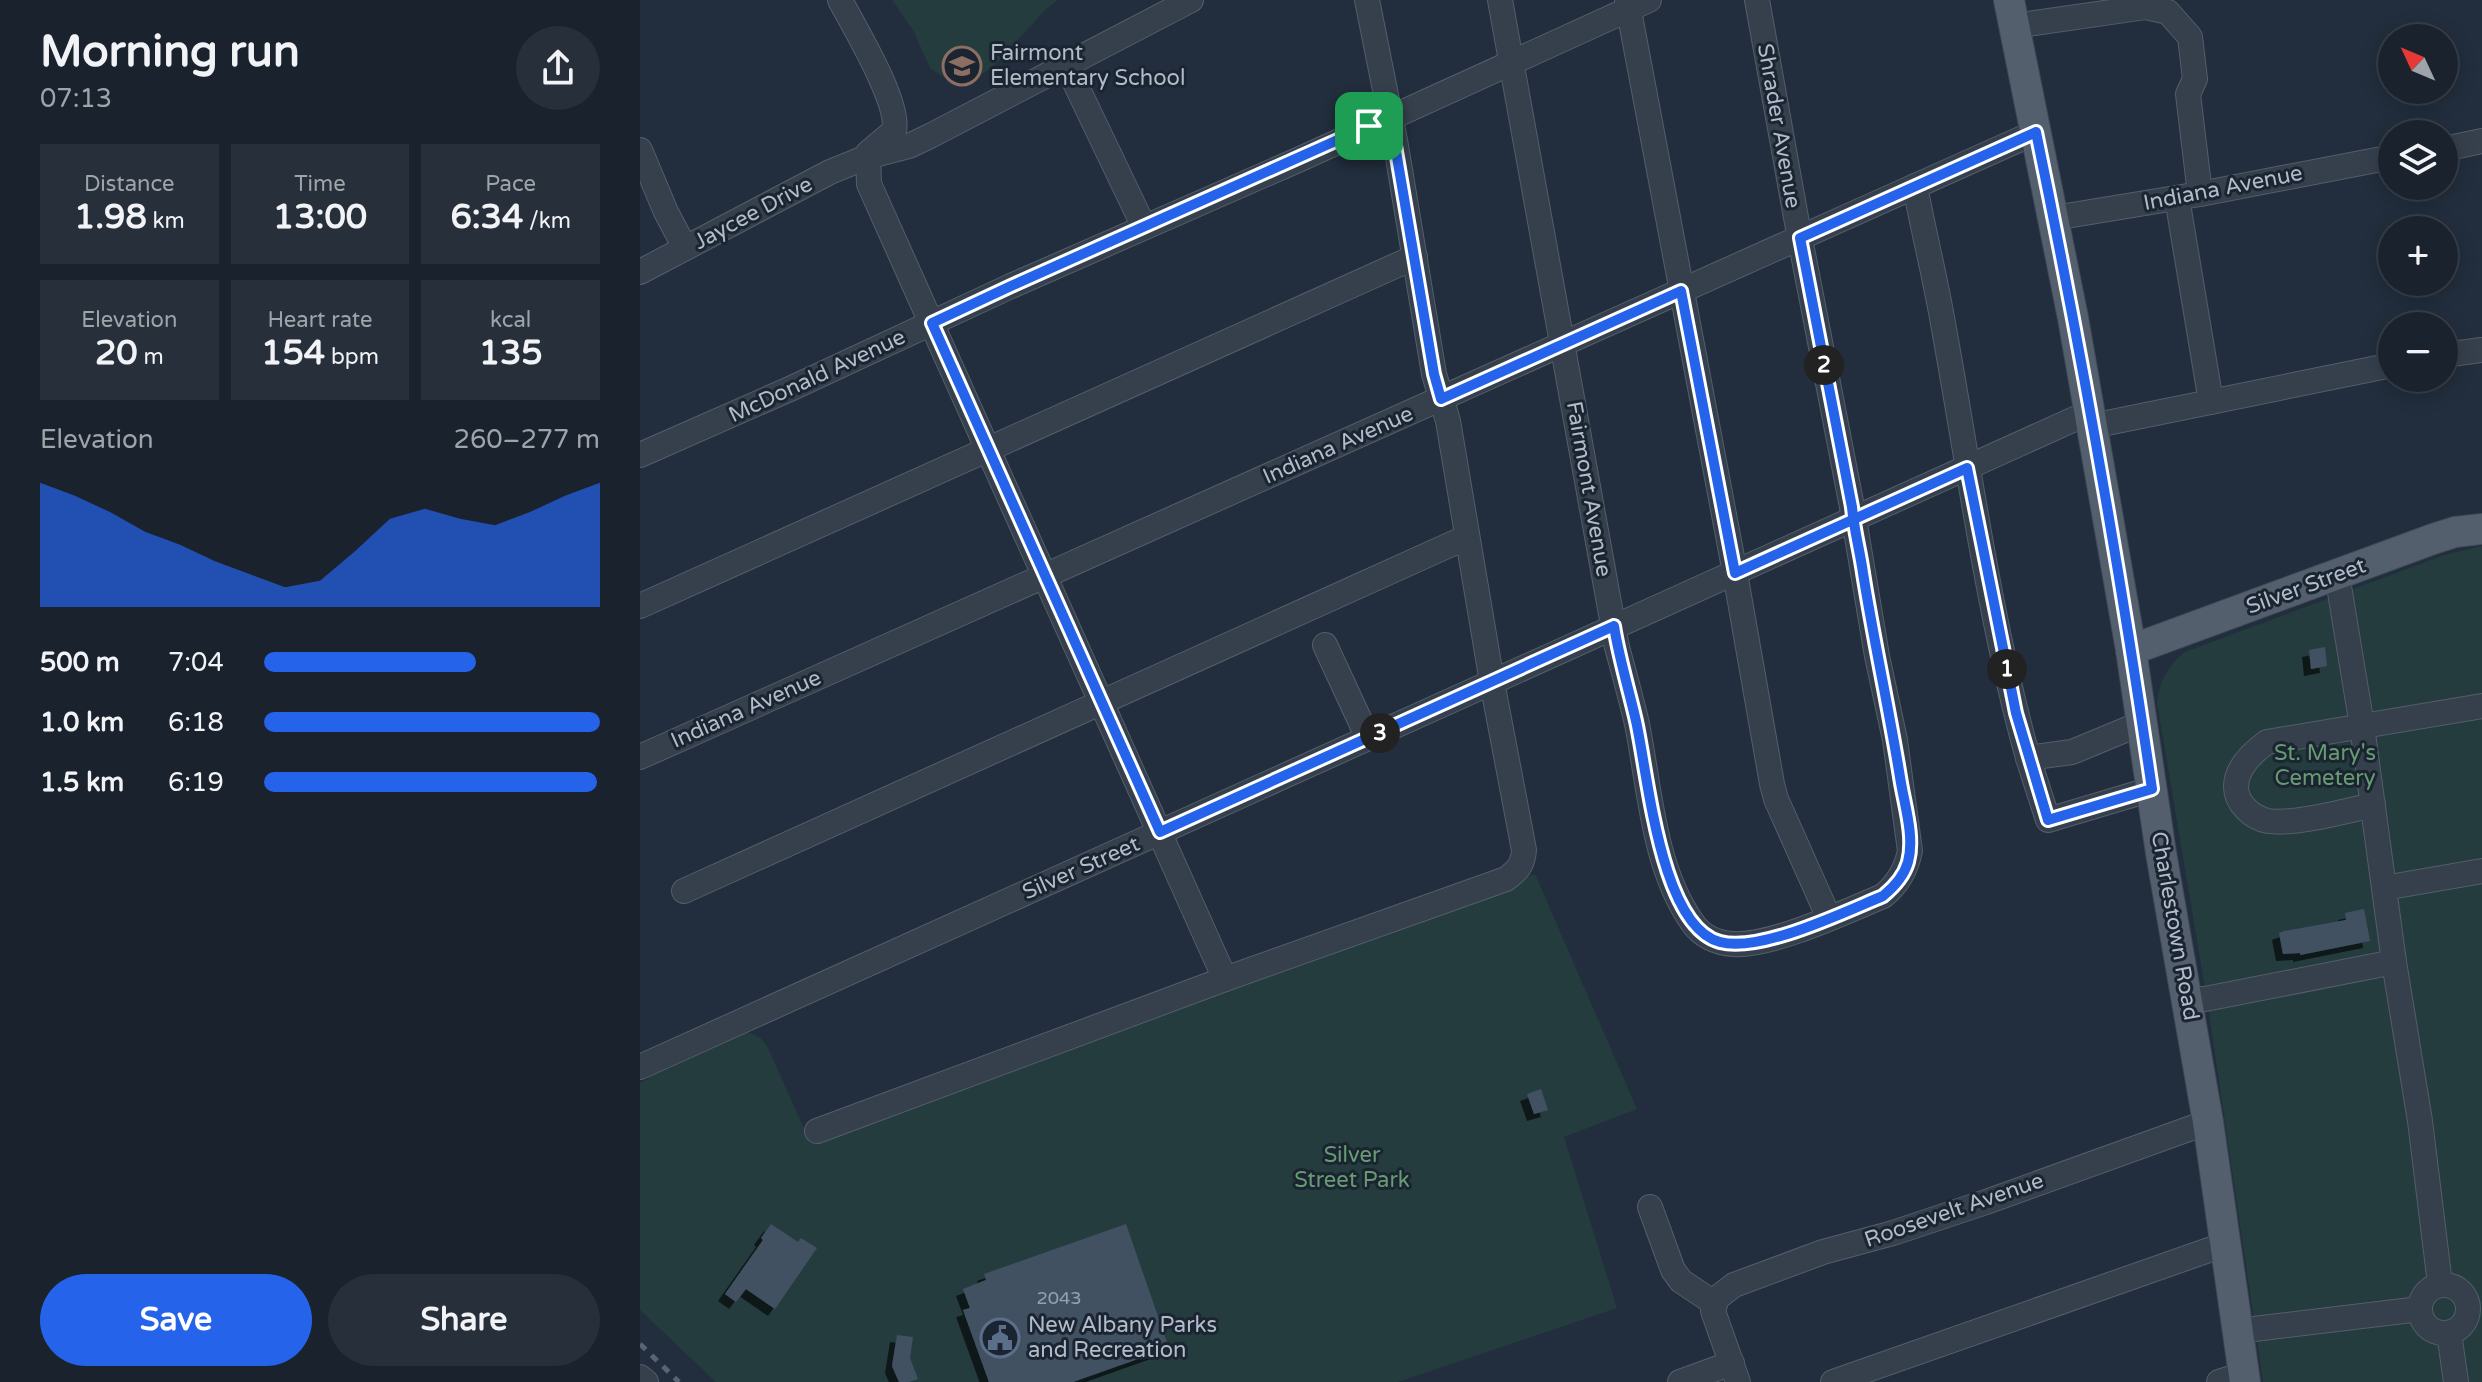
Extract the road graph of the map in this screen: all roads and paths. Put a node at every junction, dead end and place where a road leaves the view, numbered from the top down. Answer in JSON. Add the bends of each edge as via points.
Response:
{"nodes":[{"id":1,"x":840,"y":0,"type":"edge"},
{"id":2,"x":1191,"y":0,"type":"edge"},
{"id":3,"x":1367,"y":0,"type":"edge"},
{"id":4,"x":1500,"y":0,"type":"edge"},
{"id":5,"x":1757,"y":0,"type":"edge"},
{"id":6,"x":1635,"y":3,"type":"edge"},
{"id":7,"x":2011,"y":13,"type":"edge"},
{"id":8,"x":1511,"y":61,"type":"junction"},
{"id":9,"x":1066,"y":64,"type":"junction"},
{"id":10,"x":1390,"y":116,"type":"junction"},
{"id":11,"x":2036,"y":132,"type":"junction"},
{"id":12,"x":2482,"y":141,"type":"edge"},
{"id":13,"x":2458,"y":146,"type":"edge"},
{"id":14,"x":640,"y":150,"type":"edge"},
{"id":15,"x":867,"y":157,"type":"junction"},
{"id":16,"x":2378,"y":160,"type":"edge"},
{"id":17,"x":1915,"y":186,"type":"junction"},
{"id":18,"x":2188,"y":196,"type":"junction"},
{"id":19,"x":2054,"y":218,"type":"junction"},
{"id":20,"x":1144,"y":227,"type":"junction"},
{"id":21,"x":1800,"y":238,"type":"junction"},
{"id":22,"x":685,"y":248,"type":"junction"},
{"id":23,"x":1415,"y":257,"type":"junction"},
{"id":24,"x":640,"y":272,"type":"edge"},
{"id":25,"x":1681,"y":291,"type":"junction"},
{"id":26,"x":932,"y":323,"type":"junction"},
{"id":27,"x":1563,"y":344,"type":"junction"},
{"id":28,"x":2482,"y":350,"type":"edge"},
{"id":29,"x":2458,"y":353,"type":"edge"},
{"id":30,"x":2378,"y":368,"type":"edge"},
{"id":31,"x":1441,"y":399,"type":"junction"},
{"id":32,"x":2211,"y":402,"type":"junction"},
{"id":33,"x":2091,"y":419,"type":"junction"},
{"id":34,"x":988,"y":448,"type":"junction"},
{"id":35,"x":640,"y":455,"type":"edge"},
{"id":36,"x":1967,"y":468,"type":"junction"},
{"id":37,"x":1853,"y":519,"type":"junction"},
{"id":38,"x":2482,"y":529,"type":"edge"},
{"id":39,"x":1467,"y":537,"type":"junction"},
{"id":40,"x":1735,"y":573,"type":"junction"},
{"id":41,"x":2337,"y":574,"type":"junction"},
{"id":42,"x":1045,"y":576,"type":"junction"},
{"id":43,"x":640,"y":606,"type":"edge"},
{"id":44,"x":1614,"y":626,"type":"junction"},
{"id":45,"x":1325,"y":645,"type":"dead end"},
{"id":46,"x":2131,"y":650,"type":"junction"},
{"id":47,"x":1492,"y":682,"type":"junction"},
{"id":48,"x":1101,"y":702,"type":"junction"},
{"id":49,"x":2482,"y":706,"type":"edge"},
{"id":50,"x":2142,"y":723,"type":"junction"},
{"id":51,"x":2362,"y":726,"type":"junction"},
{"id":52,"x":1368,"y":738,"type":"junction"},
{"id":53,"x":640,"y":757,"type":"edge"},
{"id":54,"x":2028,"y":758,"type":"junction"},
{"id":55,"x":2152,"y":789,"type":"junction"},
{"id":56,"x":2373,"y":805,"type":"junction"},
{"id":57,"x":1160,"y":832,"type":"junction"},
{"id":58,"x":2482,"y":871,"type":"edge"},
{"id":59,"x":2384,"y":888,"type":"junction"},
{"id":60,"x":684,"y":891,"type":"dead end"},
{"id":61,"x":1829,"y":918,"type":"junction"},
{"id":62,"x":2394,"y":962,"type":"junction"},
{"id":63,"x":1225,"y":979,"type":"junction"},
{"id":64,"x":2188,"y":999,"type":"junction"},
{"id":65,"x":640,"y":1067,"type":"edge"},
{"id":66,"x":2208,"y":1122,"type":"junction"},
{"id":67,"x":817,"y":1131,"type":"dead end"},
{"id":68,"x":1650,"y":1207,"type":"dead end"},
{"id":69,"x":2226,"y":1244,"type":"junction"},
{"id":70,"x":2440,"y":1284,"type":"junction"},
{"id":71,"x":1713,"y":1307,"type":"junction"},
{"id":72,"x":2420,"y":1309,"type":"junction"},
{"id":73,"x":2254,"y":1329,"type":"dead end"},
{"id":74,"x":2449,"y":1333,"type":"junction"},
{"id":75,"x":1735,"y":1373,"type":"edge"},
{"id":76,"x":640,"y":1377,"type":"edge"},
{"id":77,"x":2236,"y":1379,"type":"edge"},
{"id":78,"x":646,"y":1382,"type":"edge"},
{"id":79,"x":1680,"y":1382,"type":"edge"},
{"id":80,"x":1833,"y":1382,"type":"edge"},
{"id":81,"x":2456,"y":1382,"type":"edge"}],
"edges":[{"from":1,"to":15,"type":"street","via":[[896,118],[894,131]]},
{"from":2,"to":9,"type":"street","name":"Jaycee Drive"},
{"from":3,"to":10,"type":"street"},
{"from":4,"to":8,"type":"street","name":"Fairmont Avenue"},
{"from":5,"to":21,"type":"street","name":"Shrader Avenue"},
{"from":6,"to":8,"type":"street","name":"McDonald Avenue"},
{"from":6,"to":25,"type":"street"},
{"from":7,"to":11,"type":"main road","name":"Charlestown Road"},
{"from":7,"to":18,"type":"street","via":[[2146,7],[2168,12],[2190,37],[2195,79],[2188,94]]},
{"from":8,"to":10,"type":"street","name":"McDonald Avenue"},
{"from":8,"to":27,"type":"street","name":"Fairmont Avenue"},
{"from":9,"to":15,"type":"street","name":"Jaycee Drive","via":[[909,146]]},
{"from":9,"to":20,"type":"street"},
{"from":10,"to":20,"type":"street","name":"McDonald Avenue"},
{"from":10,"to":23,"type":"street"},
{"from":11,"to":17,"type":"street","name":"Indiana Avenue"},
{"from":11,"to":19,"type":"main road","name":"Charlestown Road"},
{"from":12,"to":13,"type":"street"},
{"from":14,"to":22,"type":"street"},
{"from":15,"to":22,"type":"street","name":"Jaycee Drive"},
{"from":15,"to":26,"type":"street","via":[[869,184]]},
{"from":16,"to":18,"type":"street","name":"Indiana Avenue"},
{"from":17,"to":21,"type":"street","name":"Indiana Avenue"},
{"from":17,"to":36,"type":"street"},
{"from":18,"to":19,"type":"street","name":"Indiana Avenue"},
{"from":18,"to":32,"type":"street"},
{"from":19,"to":33,"type":"main road","name":"Charlestown Road"},
{"from":20,"to":26,"type":"street","name":"McDonald Avenue"},
{"from":21,"to":25,"type":"street","name":"Indiana Avenue"},
{"from":21,"to":37,"type":"street","name":"Shrader Avenue"},
{"from":22,"to":24,"type":"street","name":"Jaycee Drive"},
{"from":23,"to":31,"type":"street"},
{"from":23,"to":34,"type":"street"},
{"from":25,"to":27,"type":"street","name":"Indiana Avenue"},
{"from":25,"to":40,"type":"street"},
{"from":26,"to":34,"type":"street"},
{"from":26,"to":35,"type":"street","name":"McDonald Avenue"},
{"from":27,"to":31,"type":"street","name":"Indiana Avenue"},
{"from":27,"to":44,"type":"street","name":"Fairmont Avenue"},
{"from":28,"to":29,"type":"street"},
{"from":30,"to":32,"type":"street","name":"Silver Street"},
{"from":31,"to":39,"type":"street"},
{"from":31,"to":42,"type":"street","name":"Indiana Avenue"},
{"from":32,"to":33,"type":"street","name":"Silver Street"},
{"from":33,"to":36,"type":"street","name":"Silver Street"},
{"from":33,"to":46,"type":"main road","name":"Charlestown Road"},
{"from":34,"to":42,"type":"street"},
{"from":34,"to":43,"type":"street"},
{"from":36,"to":37,"type":"street","name":"Silver Street"},
{"from":36,"to":54,"type":"street"},
{"from":37,"to":40,"type":"street","name":"Silver Street"},
{"from":37,"to":61,"type":"street","name":"Shrader Avenue","via":[[1909,837],[1907,865],[1894,887]]},
{"from":38,"to":41,"type":"main road","name":"Silver Street","via":[[2433,539]]},
{"from":39,"to":47,"type":"street"},
{"from":39,"to":48,"type":"street"},
{"from":40,"to":44,"type":"street","name":"Silver Street"},
{"from":40,"to":61,"type":"street","via":[[1776,799]]},
{"from":41,"to":46,"type":"main road","name":"Silver Street"},
{"from":41,"to":51,"type":"street"},
{"from":42,"to":48,"type":"street"},
{"from":42,"to":53,"type":"street","name":"Indiana Avenue"},
{"from":44,"to":47,"type":"street","name":"Silver Street"},
{"from":44,"to":61,"type":"street","name":"Fairmont Avenue","via":[[1655,824],[1673,885],[1692,923],[1711,939],[1735,945],[1765,941]]},
{"from":45,"to":52,"type":"street"},
{"from":46,"to":50,"type":"main road","name":"Charlestown Road"},
{"from":47,"to":52,"type":"street","name":"Silver Street"},
{"from":47,"to":63,"type":"street","via":[[1524,850],[1518,870],[1506,879]]},
{"from":48,"to":57,"type":"street"},
{"from":48,"to":60,"type":"street"},
{"from":49,"to":51,"type":"street"},
{"from":50,"to":54,"type":"street","via":[[2072,752]]},
{"from":50,"to":55,"type":"main road","name":"Charlestown Road"},
{"from":51,"to":56,"type":"street"},
{"from":51,"to":56,"type":"street","via":[[2267,742],[2238,773],[2235,788],[2244,807],[2269,821]]},
{"from":52,"to":57,"type":"street","name":"Silver Street"},
{"from":54,"to":55,"type":"street","via":[[2048,820]]},
{"from":55,"to":64,"type":"main road","name":"Charlestown Road"},
{"from":56,"to":59,"type":"street"},
{"from":57,"to":63,"type":"street"},
{"from":57,"to":65,"type":"street","name":"Silver Street"},
{"from":58,"to":59,"type":"street"},
{"from":59,"to":62,"type":"street"},
{"from":62,"to":64,"type":"street"},
{"from":62,"to":70,"type":"street"},
{"from":63,"to":67,"type":"street"},
{"from":64,"to":66,"type":"main road","name":"Charlestown Road"},
{"from":66,"to":69,"type":"main road","name":"Charlestown Road"},
{"from":66,"to":71,"type":"street","name":"Roosevelt Avenue","via":[[1734,1285]]},
{"from":68,"to":71,"type":"street","via":[[1673,1270]]},
{"from":69,"to":77,"type":"main road","name":"Charlestown Road"},
{"from":69,"to":80,"type":"street"},
{"from":70,"to":72,"type":"street","via":[[2428,1290]]},
{"from":70,"to":74,"type":"street","via":[[2457,1288],[2467,1300],[2467,1317]]},
{"from":71,"to":75,"type":"street"},
{"from":72,"to":73,"type":"street"},
{"from":72,"to":74,"type":"street","via":[[2429,1328]]},
{"from":74,"to":81,"type":"street"},
{"from":75,"to":79,"type":"street"},
{"from":76,"to":78,"type":"street"}]}
